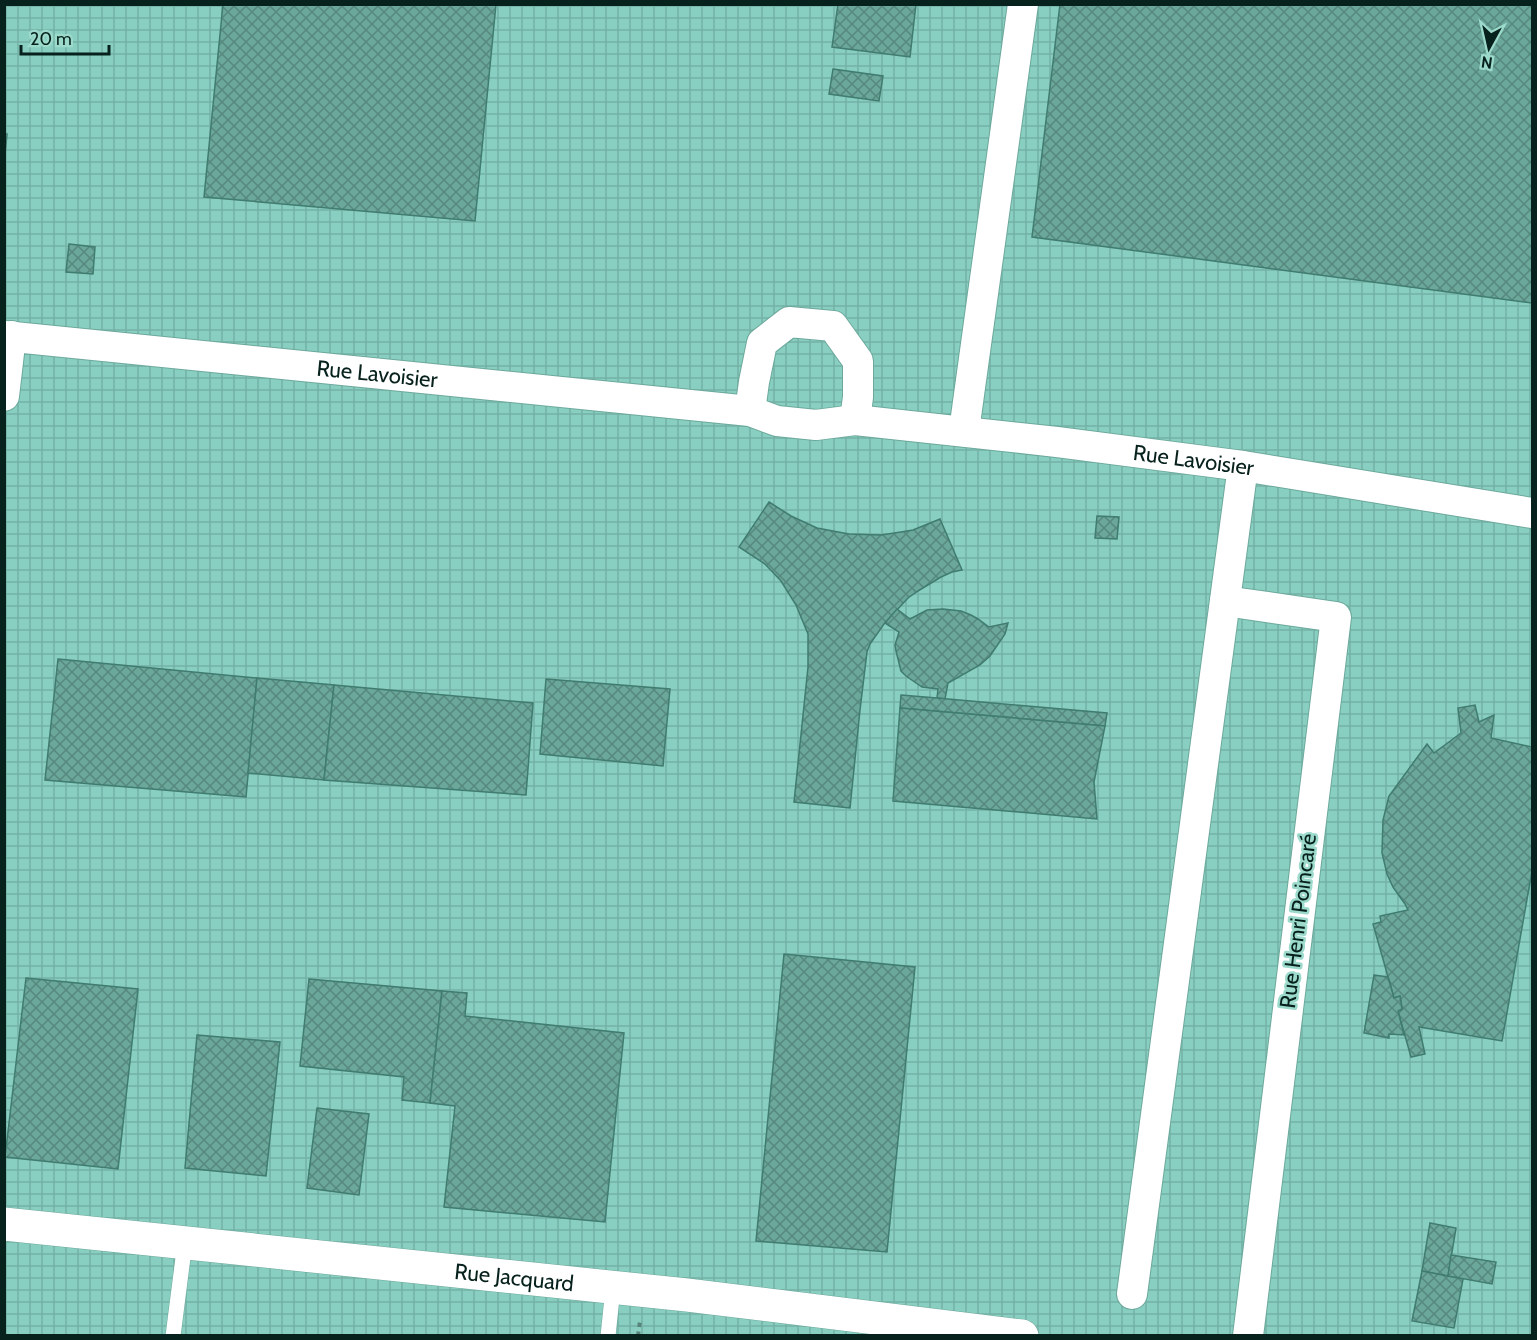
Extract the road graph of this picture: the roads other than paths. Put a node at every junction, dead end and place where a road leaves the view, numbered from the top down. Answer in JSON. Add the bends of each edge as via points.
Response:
{"nodes":[{"id":1,"x":1023,"y":4,"type":"edge"},
{"id":2,"x":8,"y":336,"type":"edge"},
{"id":3,"x":4,"y":396,"type":"edge"},
{"id":4,"x":750,"y":411,"type":"junction"},
{"id":5,"x":855,"y":420,"type":"junction"},
{"id":6,"x":964,"y":431,"type":"junction"},
{"id":7,"x":1243,"y":466,"type":"junction"},
{"id":8,"x":1533,"y":513,"type":"edge"},
{"id":9,"x":1225,"y":601,"type":"junction"},
{"id":10,"x":4,"y":1224,"type":"edge"},
{"id":11,"x":185,"y":1242,"type":"junction"},
{"id":12,"x":613,"y":1288,"type":"junction"},
{"id":13,"x":1132,"y":1294,"type":"dead end"},
{"id":14,"x":905,"y":1328,"type":"edge"},
{"id":15,"x":173,"y":1335,"type":"edge"},
{"id":16,"x":608,"y":1335,"type":"edge"},
{"id":17,"x":1022,"y":1335,"type":"edge"},
{"id":18,"x":1248,"y":1335,"type":"edge"}],
"edges":[{"from":1,"to":6,"type":"street"},
{"from":2,"to":3,"type":"street"},
{"from":2,"to":4,"type":"street","name":"Rue Lavoisier"},
{"from":4,"to":5,"type":"street","name":"Rue Lavoisier","via":[[777,421],[816,425]]},
{"from":4,"to":5,"type":"street","via":[[762,343],[789,322],[833,326],[858,361]]},
{"from":5,"to":6,"type":"street","name":"Rue Lavoisier"},
{"from":6,"to":7,"type":"street","name":"Rue Lavoisier"},
{"from":7,"to":8,"type":"street","name":"Rue Lavoisier"},
{"from":7,"to":9,"type":"street"},
{"from":9,"to":13,"type":"street"},
{"from":9,"to":18,"type":"street","name":"Rue Henri Poincaré","via":[[1335,617]]},
{"from":10,"to":11,"type":"street","name":"Rue Jacquard"},
{"from":11,"to":12,"type":"street","name":"Rue Jacquard"},
{"from":11,"to":15,"type":"lane"},
{"from":12,"to":14,"type":"street","name":"Rue Jacquard","via":[[687,1295]]},
{"from":12,"to":16,"type":"lane"},
{"from":14,"to":17,"type":"street","name":"Rue Jacquard"}]}
